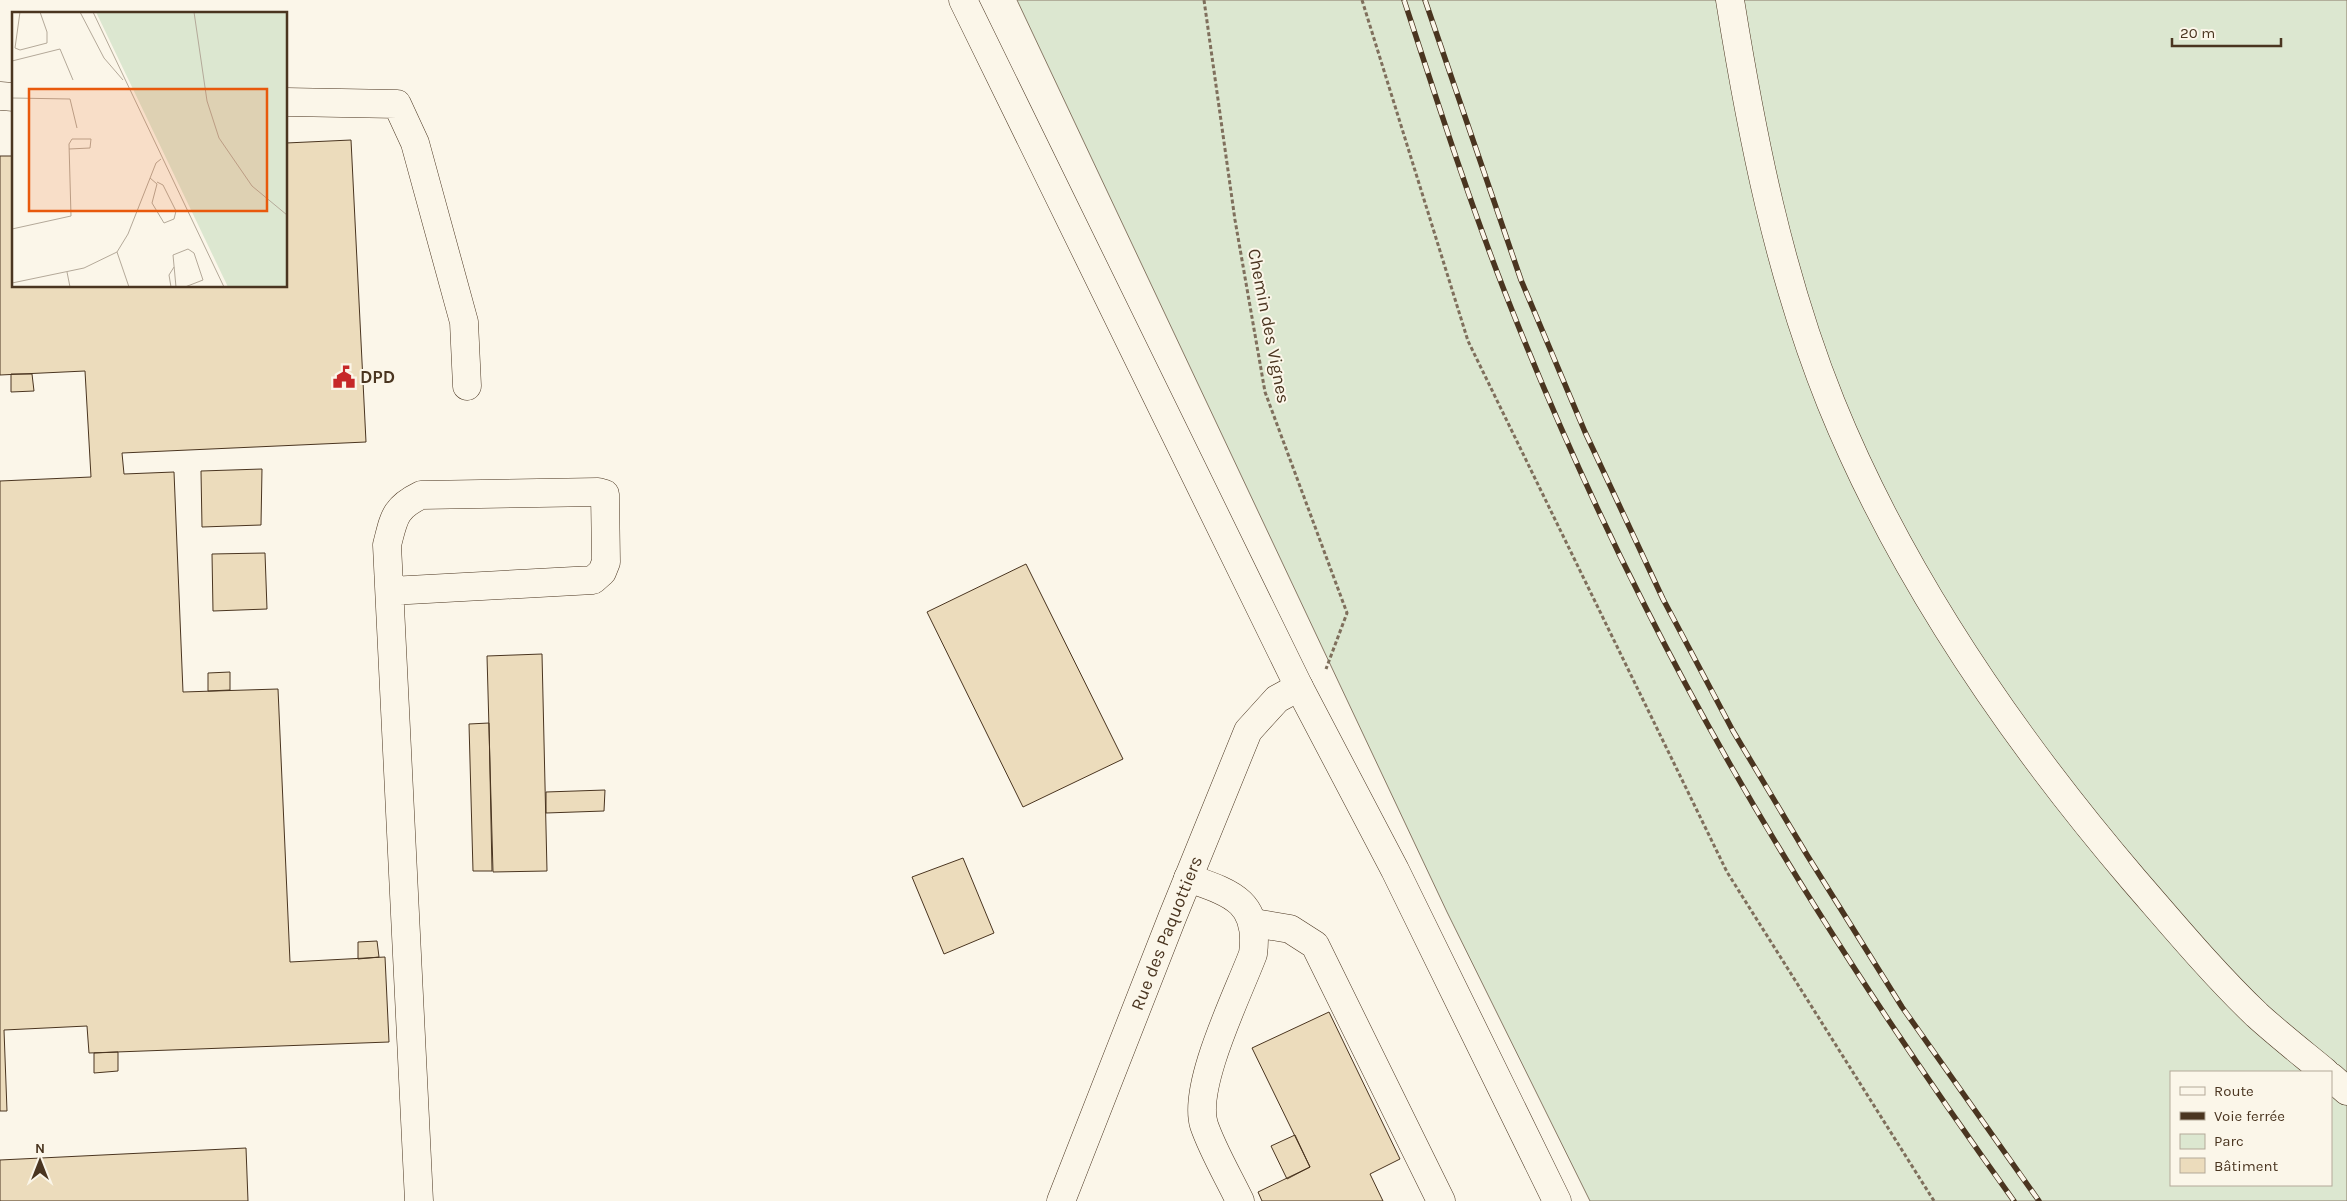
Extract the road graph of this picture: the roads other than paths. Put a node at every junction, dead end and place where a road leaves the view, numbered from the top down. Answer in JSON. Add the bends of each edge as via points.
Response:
{"nodes":[{"id":1,"x":963,"y":0,"type":"edge"},
{"id":2,"x":1730,"y":0,"type":"edge"},
{"id":3,"x":288,"y":102,"type":"edge"},
{"id":4,"x":467,"y":386,"type":"dead end"},
{"id":5,"x":390,"y":591,"type":"junction"},
{"id":6,"x":1299,"y":687,"type":"junction"},
{"id":7,"x":1188,"y":878,"type":"junction"},
{"id":8,"x":1254,"y":923,"type":"junction"},
{"id":9,"x":2324,"y":1071,"type":"edge"},
{"id":10,"x":2332,"y":1078,"type":"edge"},
{"id":11,"x":2347,"y":1091,"type":"edge"},
{"id":12,"x":419,"y":1201,"type":"edge"},
{"id":13,"x":1061,"y":1201,"type":"edge"},
{"id":14,"x":1240,"y":1201,"type":"edge"},
{"id":15,"x":1442,"y":1201,"type":"edge"},
{"id":16,"x":1557,"y":1201,"type":"edge"}],
"edges":[{"from":1,"to":6,"type":"street"},
{"from":2,"to":9,"type":"street","via":[[1749,119],[1774,226],[1799,310],[1831,401],[1867,486],[1922,587],[2051,780],[2120,864],[2197,953],[2259,1016]]},
{"from":3,"to":4,"type":"street","via":[[397,104],[415,143],[464,322]]},
{"from":5,"to":5,"type":"street","via":[[387,545],[395,514],[421,496],[605,494],[606,562],[602,572],[593,580]]},
{"from":5,"to":12,"type":"street"},
{"from":6,"to":7,"type":"street","name":"Rue des Paquottiers","via":[[1277,699],[1248,731]]},
{"from":6,"to":16,"type":"street","via":[[1395,870]]},
{"from":7,"to":8,"type":"street","via":[[1228,892]]},
{"from":7,"to":13,"type":"street","name":"Rue des Paquottiers"},
{"from":8,"to":14,"type":"street","via":[[1253,954],[1205,1078],[1201,1100],[1204,1124]]},
{"from":8,"to":15,"type":"street","via":[[1290,929],[1315,945]]},
{"from":10,"to":11,"type":"street"}]}
